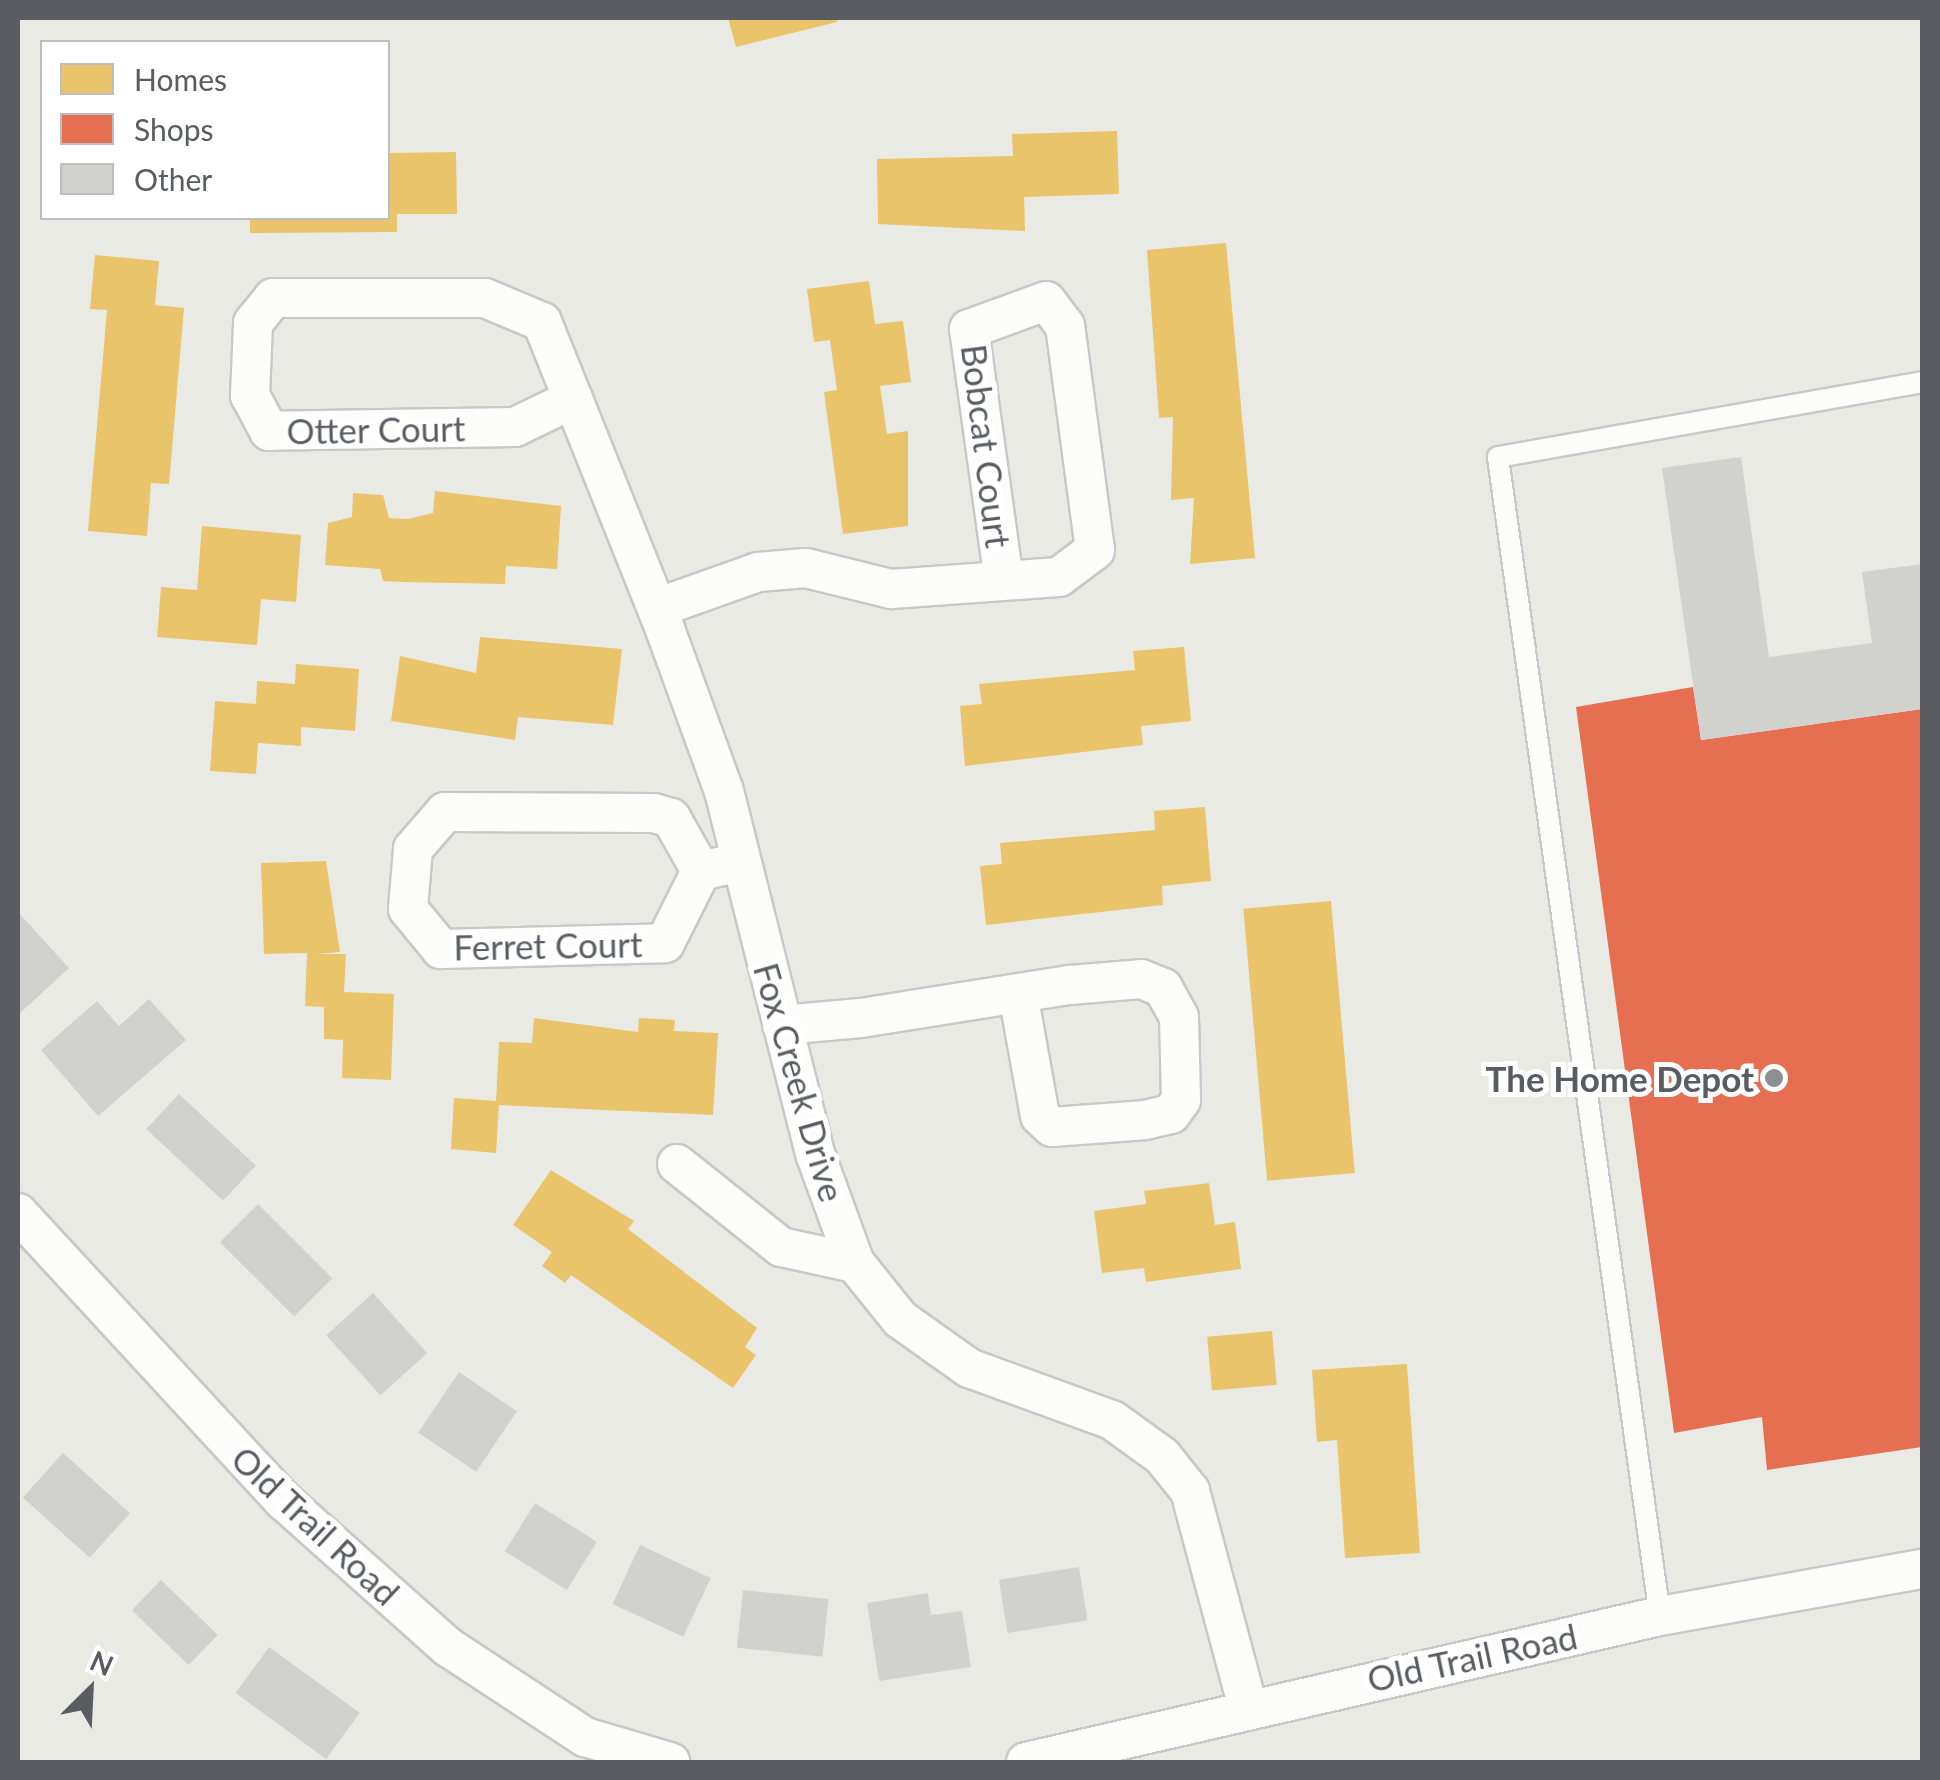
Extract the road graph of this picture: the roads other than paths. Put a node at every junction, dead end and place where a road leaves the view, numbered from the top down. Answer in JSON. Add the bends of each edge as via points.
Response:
{"nodes":[{"id":1,"x":523,"y":308,"type":"joint"},
{"id":2,"x":1922,"y":382,"type":"edge"},
{"id":3,"x":573,"y":399,"type":"junction"},
{"id":4,"x":1004,"y":580,"type":"junction"},
{"id":5,"x":657,"y":608,"type":"junction"},
{"id":6,"x":740,"y":862,"type":"junction"},
{"id":7,"x":701,"y":872,"type":"junction"},
{"id":8,"x":1018,"y":994,"type":"junction"},
{"id":9,"x":782,"y":1025,"type":"junction"},
{"id":10,"x":677,"y":1164,"type":"dead end"},
{"id":11,"x":18,"y":1214,"type":"edge"},
{"id":12,"x":855,"y":1263,"type":"junction"},
{"id":13,"x":1922,"y":1569,"type":"edge"},
{"id":14,"x":1660,"y":1616,"type":"junction"},
{"id":15,"x":1248,"y":1706,"type":"junction"},
{"id":16,"x":670,"y":1762,"type":"edge"},
{"id":17,"x":1026,"y":1762,"type":"edge"}],
"edges":[{"from":1,"to":3,"type":"street","name":"Fox Creek Drive","via":[[542,322]]},
{"from":1,"to":3,"type":"street","name":"Otter Court","via":[[485,298],[273,298],[252,323],[250,396],[269,431],[285,432],[515,427]]},
{"from":2,"to":14,"type":"lane","via":[[1498,458]]},
{"from":3,"to":5,"type":"street","name":"Fox Creek Drive"},
{"from":4,"to":4,"type":"street","name":"Bobcat Court","via":[[969,329],[1046,301],[1064,326],[1094,550],[1060,576]]},
{"from":4,"to":5,"type":"street","name":"Bobcat Court","via":[[891,589],[806,568],[758,572]]},
{"from":5,"to":6,"type":"street","name":"Fox Creek Drive","via":[[724,791]]},
{"from":6,"to":7,"type":"street"},
{"from":6,"to":9,"type":"street","name":"Fox Creek Drive"},
{"from":7,"to":7,"type":"street","name":"Ferret Court","via":[[681,925],[651,944],[441,949],[408,910],[413,849],[445,812],[654,813],[671,818]]},
{"from":8,"to":8,"type":"street","via":[[1142,979],[1163,988],[1179,1017],[1181,1100],[1171,1114],[1052,1127],[1040,1116]]},
{"from":8,"to":9,"type":"street"},
{"from":9,"to":12,"type":"street","name":"Fox Creek Drive"},
{"from":10,"to":12,"type":"street","via":[[781,1248]]},
{"from":11,"to":16,"type":"street","name":"Old Trail Road","via":[[284,1501],[448,1648],[585,1737]]},
{"from":12,"to":15,"type":"street","name":"Fox Creek Drive","via":[[900,1319],[969,1368],[1112,1420],[1162,1456],[1196,1507]]},
{"from":13,"to":14,"type":"street","name":"Old Trail Road"},
{"from":14,"to":15,"type":"street","name":"Old Trail Road"},
{"from":15,"to":17,"type":"street","name":"Old Trail Road"}]}
